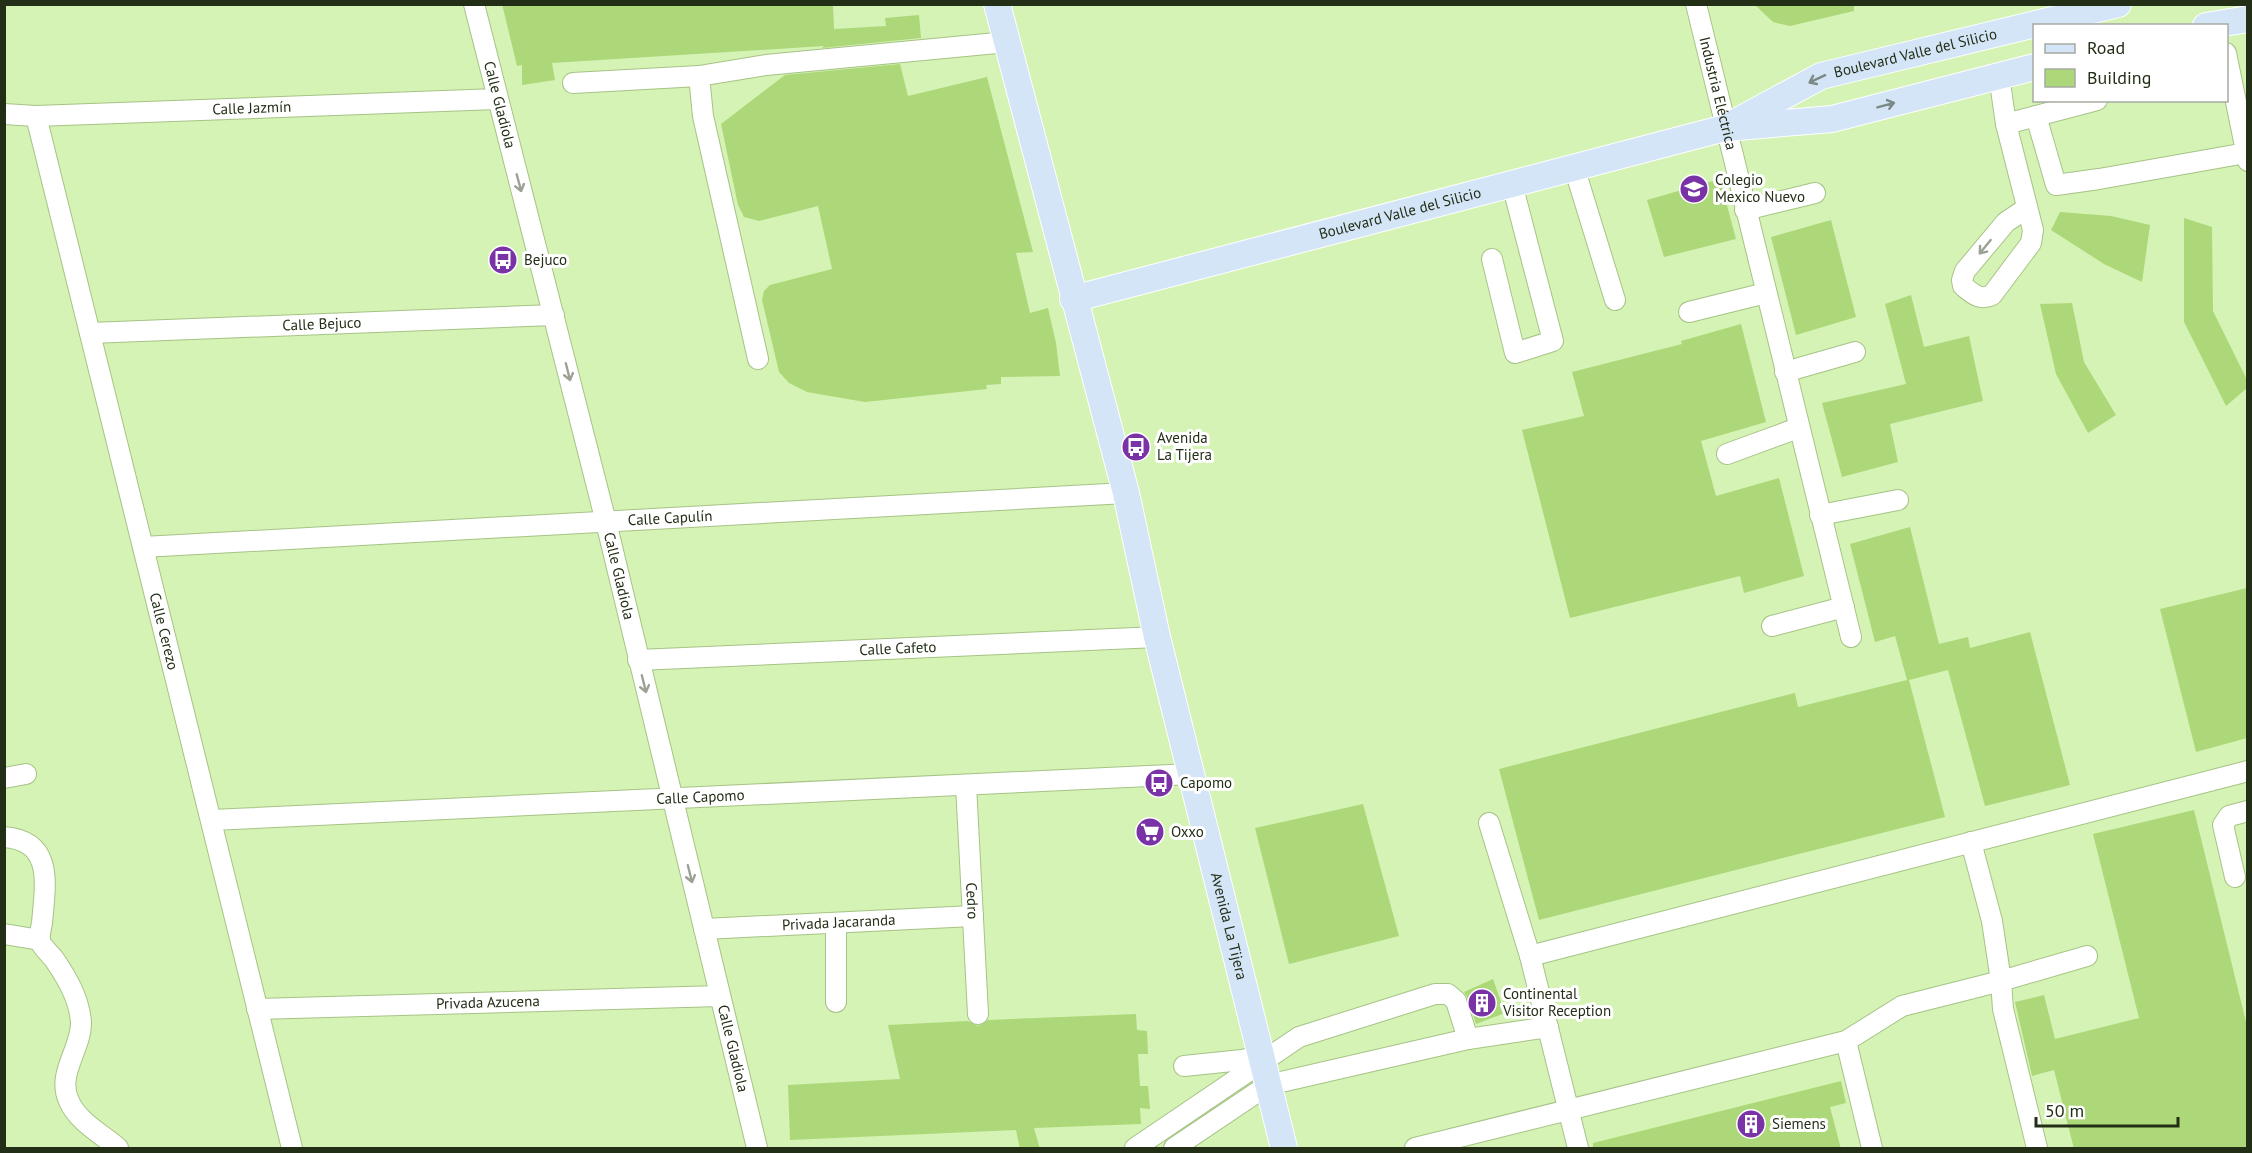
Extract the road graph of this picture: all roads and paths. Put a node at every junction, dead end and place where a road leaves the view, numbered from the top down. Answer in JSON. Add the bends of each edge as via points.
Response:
{"nodes":[{"id":1,"x":474,"y":4,"type":"edge"},
{"id":2,"x":997,"y":4,"type":"edge"},
{"id":3,"x":1696,"y":4,"type":"edge"},
{"id":4,"x":2118,"y":4,"type":"edge"},
{"id":5,"x":2214,"y":19,"type":"edge"},
{"id":6,"x":2247,"y":19,"type":"edge"},
{"id":7,"x":2036,"y":24,"type":"edge"},
{"id":8,"x":2033,"y":25,"type":"edge"},
{"id":9,"x":1007,"y":42,"type":"junction"},
{"id":10,"x":2033,"y":67,"type":"edge"},
{"id":11,"x":2228,"y":67,"type":"edge"},
{"id":12,"x":699,"y":76,"type":"junction"},
{"id":13,"x":1999,"y":76,"type":"junction"},
{"id":14,"x":573,"y":83,"type":"dead end"},
{"id":15,"x":497,"y":99,"type":"junction"},
{"id":16,"x":2089,"y":102,"type":"edge"},
{"id":17,"x":4,"y":114,"type":"edge"},
{"id":18,"x":36,"y":116,"type":"junction"},
{"id":19,"x":2036,"y":116,"type":"junction"},
{"id":20,"x":2006,"y":124,"type":"junction"},
{"id":21,"x":1725,"y":128,"type":"junction"},
{"id":22,"x":2247,"y":157,"type":"edge"},
{"id":23,"x":1574,"y":167,"type":"junction"},
{"id":24,"x":1512,"y":184,"type":"junction"},
{"id":25,"x":2056,"y":184,"type":"junction"},
{"id":26,"x":1815,"y":193,"type":"dead end"},
{"id":27,"x":1745,"y":210,"type":"junction"},
{"id":28,"x":1492,"y":258,"type":"dead end"},
{"id":29,"x":1766,"y":293,"type":"junction"},
{"id":30,"x":1073,"y":299,"type":"junction"},
{"id":31,"x":1615,"y":300,"type":"dead end"},
{"id":32,"x":1689,"y":312,"type":"dead end"},
{"id":33,"x":554,"y":315,"type":"junction"},
{"id":34,"x":90,"y":333,"type":"junction"},
{"id":35,"x":1855,"y":352,"type":"dead end"},
{"id":36,"x":758,"y":358,"type":"dead end"},
{"id":37,"x":1785,"y":372,"type":"junction"},
{"id":38,"x":1798,"y":428,"type":"junction"},
{"id":39,"x":1727,"y":454,"type":"dead end"},
{"id":40,"x":1126,"y":493,"type":"junction"},
{"id":41,"x":1898,"y":501,"type":"dead end"},
{"id":42,"x":1820,"y":515,"type":"junction"},
{"id":43,"x":606,"y":522,"type":"junction"},
{"id":44,"x":143,"y":547,"type":"junction"},
{"id":45,"x":1844,"y":607,"type":"junction"},
{"id":46,"x":1772,"y":626,"type":"dead end"},
{"id":47,"x":1851,"y":637,"type":"dead end"},
{"id":48,"x":1157,"y":638,"type":"junction"},
{"id":49,"x":638,"y":660,"type":"junction"},
{"id":50,"x":2247,"y":771,"type":"edge"},
{"id":51,"x":26,"y":774,"type":"dead end"},
{"id":52,"x":1191,"y":774,"type":"junction"},
{"id":53,"x":4,"y":778,"type":"edge"},
{"id":54,"x":966,"y":785,"type":"junction"},
{"id":55,"x":672,"y":798,"type":"junction"},
{"id":56,"x":2247,"y":812,"type":"edge"},
{"id":57,"x":211,"y":820,"type":"junction"},
{"id":58,"x":1489,"y":823,"type":"dead end"},
{"id":59,"x":4,"y":837,"type":"edge"},
{"id":60,"x":1971,"y":842,"type":"junction"},
{"id":61,"x":2235,"y":877,"type":"dead end"},
{"id":62,"x":973,"y":916,"type":"junction"},
{"id":63,"x":836,"y":923,"type":"junction"},
{"id":64,"x":704,"y":929,"type":"junction"},
{"id":65,"x":4,"y":934,"type":"edge"},
{"id":66,"x":40,"y":940,"type":"junction"},
{"id":67,"x":1530,"y":956,"type":"junction"},
{"id":68,"x":2087,"y":956,"type":"dead end"},
{"id":69,"x":2001,"y":981,"type":"junction"},
{"id":70,"x":720,"y":996,"type":"junction"},
{"id":71,"x":836,"y":1002,"type":"dead end"},
{"id":72,"x":258,"y":1009,"type":"junction"},
{"id":73,"x":978,"y":1014,"type":"dead end"},
{"id":74,"x":1548,"y":1027,"type":"junction"},
{"id":75,"x":1468,"y":1039,"type":"junction"},
{"id":76,"x":1846,"y":1041,"type":"junction"},
{"id":77,"x":1184,"y":1066,"type":"dead end"},
{"id":78,"x":1263,"y":1068,"type":"junction"},
{"id":79,"x":1569,"y":1109,"type":"junction"},
{"id":80,"x":118,"y":1149,"type":"edge"},
{"id":81,"x":292,"y":1149,"type":"edge"},
{"id":82,"x":757,"y":1149,"type":"edge"},
{"id":83,"x":1135,"y":1149,"type":"edge"},
{"id":84,"x":1174,"y":1149,"type":"edge"},
{"id":85,"x":1284,"y":1149,"type":"edge"},
{"id":86,"x":1415,"y":1149,"type":"edge"},
{"id":87,"x":1578,"y":1149,"type":"edge"},
{"id":88,"x":1872,"y":1149,"type":"edge"},
{"id":89,"x":2037,"y":1149,"type":"edge"}],
"edges":[{"from":1,"to":15,"type":"street","name":"Calle Gladiola"},
{"from":2,"to":9,"type":"main road","name":"Avenida La Tijera"},
{"from":3,"to":21,"type":"street","name":"Industria Eléctrica"},
{"from":4,"to":7,"type":"main road","name":"Boulevard Valle del Silicio","one_way":true},
{"from":5,"to":6,"type":"main road"},
{"from":8,"to":21,"type":"main road","name":"Boulevard Valle del Silicio","one_way":true,"via":[[1821,76]]},
{"from":9,"to":12,"type":"street","via":[[766,65]]},
{"from":9,"to":30,"type":"main road","name":"Avenida La Tijera"},
{"from":10,"to":13,"type":"main road","name":"Boulevard Valle del Silicio"},
{"from":11,"to":22,"type":"street"},
{"from":12,"to":14,"type":"street"},
{"from":12,"to":36,"type":"street","via":[[703,116]]},
{"from":13,"to":20,"type":"street"},
{"from":21,"to":13,"type":"main road","name":"Boulevard Valle del Silicio","one_way":true,"via":[[1832,119]]},
{"from":15,"to":18,"type":"street","name":"Calle Jazmín"},
{"from":15,"to":33,"type":"street","name":"Calle Gladiola","one_way":true},
{"from":16,"to":19,"type":"street"},
{"from":17,"to":18,"type":"street","name":"Calle Jazmín"},
{"from":18,"to":34,"type":"street","name":"Calle Cerezo"},
{"from":19,"to":20,"type":"street"},
{"from":19,"to":25,"type":"street"},
{"from":20,"to":25,"type":"street","via":[[2025,200]]},
{"from":21,"to":23,"type":"main road","name":"Boulevard Valle del Silicio"},
{"from":21,"to":27,"type":"street","name":"Industria Eléctrica"},
{"from":22,"to":25,"type":"street"},
{"from":23,"to":24,"type":"main road","name":"Boulevard Valle del Silicio"},
{"from":23,"to":31,"type":"street"},
{"from":24,"to":28,"type":"street","via":[[1553,341],[1515,353]]},
{"from":24,"to":30,"type":"main road","name":"Boulevard Valle del Silicio"},
{"from":26,"to":27,"type":"street"},
{"from":27,"to":29,"type":"street","name":"Industria Eléctrica"},
{"from":29,"to":32,"type":"street"},
{"from":29,"to":37,"type":"street","name":"Industria Eléctrica"},
{"from":30,"to":40,"type":"main road","name":"Avenida La Tijera"},
{"from":33,"to":34,"type":"street","name":"Calle Bejuco"},
{"from":33,"to":43,"type":"street","name":"Calle Gladiola","one_way":true},
{"from":34,"to":44,"type":"street","name":"Calle Cerezo"},
{"from":35,"to":37,"type":"street"},
{"from":37,"to":38,"type":"street","name":"Industria Eléctrica"},
{"from":38,"to":39,"type":"street"},
{"from":38,"to":42,"type":"street","name":"Industria Eléctrica"},
{"from":40,"to":43,"type":"street","name":"Calle Capulín"},
{"from":40,"to":48,"type":"main road","name":"Avenida La Tijera"},
{"from":41,"to":42,"type":"street"},
{"from":42,"to":45,"type":"street","name":"Industria Eléctrica"},
{"from":43,"to":44,"type":"street","name":"Calle Capulín"},
{"from":43,"to":49,"type":"street","name":"Calle Gladiola"},
{"from":44,"to":57,"type":"street","name":"Calle Cerezo"},
{"from":45,"to":46,"type":"street"},
{"from":45,"to":47,"type":"street","name":"Industria Eléctrica"},
{"from":48,"to":49,"type":"street","name":"Calle Cafeto"},
{"from":48,"to":52,"type":"main road","name":"Avenida La Tijera"},
{"from":49,"to":55,"type":"street","name":"Calle Gladiola","one_way":true},
{"from":50,"to":60,"type":"street"},
{"from":51,"to":53,"type":"street"},
{"from":52,"to":54,"type":"street","name":"Calle Capomo"},
{"from":52,"to":78,"type":"main road","name":"Avenida La Tijera"},
{"from":54,"to":55,"type":"street","name":"Calle Capomo"},
{"from":54,"to":62,"type":"street","name":"Cedro"},
{"from":55,"to":57,"type":"street","name":"Calle Capomo"},
{"from":55,"to":64,"type":"street","name":"Calle Gladiola","one_way":true},
{"from":56,"to":61,"type":"street","via":[[2229,816],[2223,825]]},
{"from":57,"to":72,"type":"street","name":"Calle Cerezo"},
{"from":58,"to":67,"type":"street"},
{"from":59,"to":66,"type":"street","via":[[20,838],[31,845],[42,861],[46,876]]},
{"from":60,"to":67,"type":"street"},
{"from":60,"to":69,"type":"street","via":[[1992,921]]},
{"from":62,"to":63,"type":"street","name":"Privada Jacaranda"},
{"from":62,"to":73,"type":"street","name":"Cedro"},
{"from":63,"to":64,"type":"street","name":"Privada Jacaranda"},
{"from":63,"to":71,"type":"street"},
{"from":64,"to":70,"type":"street","name":"Calle Gladiola"},
{"from":65,"to":66,"type":"street"},
{"from":66,"to":80,"type":"street","via":[[78,1002],[80,1034],[65,1084],[68,1101],[77,1114]]},
{"from":67,"to":74,"type":"street"},
{"from":68,"to":69,"type":"street"},
{"from":69,"to":76,"type":"street","via":[[1902,1006]]},
{"from":69,"to":89,"type":"street","via":[[2003,1009]]},
{"from":70,"to":72,"type":"street","name":"Privada Azucena"},
{"from":70,"to":82,"type":"street","name":"Calle Gladiola"},
{"from":72,"to":81,"type":"street","name":"Calle Cerezo"},
{"from":74,"to":75,"type":"street"},
{"from":74,"to":79,"type":"street"},
{"from":75,"to":78,"type":"street"},
{"from":75,"to":78,"type":"street","via":[[1456,1000],[1448,994],[1435,994],[1299,1037]]},
{"from":76,"to":79,"type":"street"},
{"from":76,"to":88,"type":"street"},
{"from":77,"to":78,"type":"street","via":[[1242,1060]]},
{"from":78,"to":83,"type":"street"},
{"from":78,"to":84,"type":"street"},
{"from":78,"to":85,"type":"main road","name":"Avenida La Tijera"},
{"from":79,"to":86,"type":"street"},
{"from":79,"to":87,"type":"street"}]}
